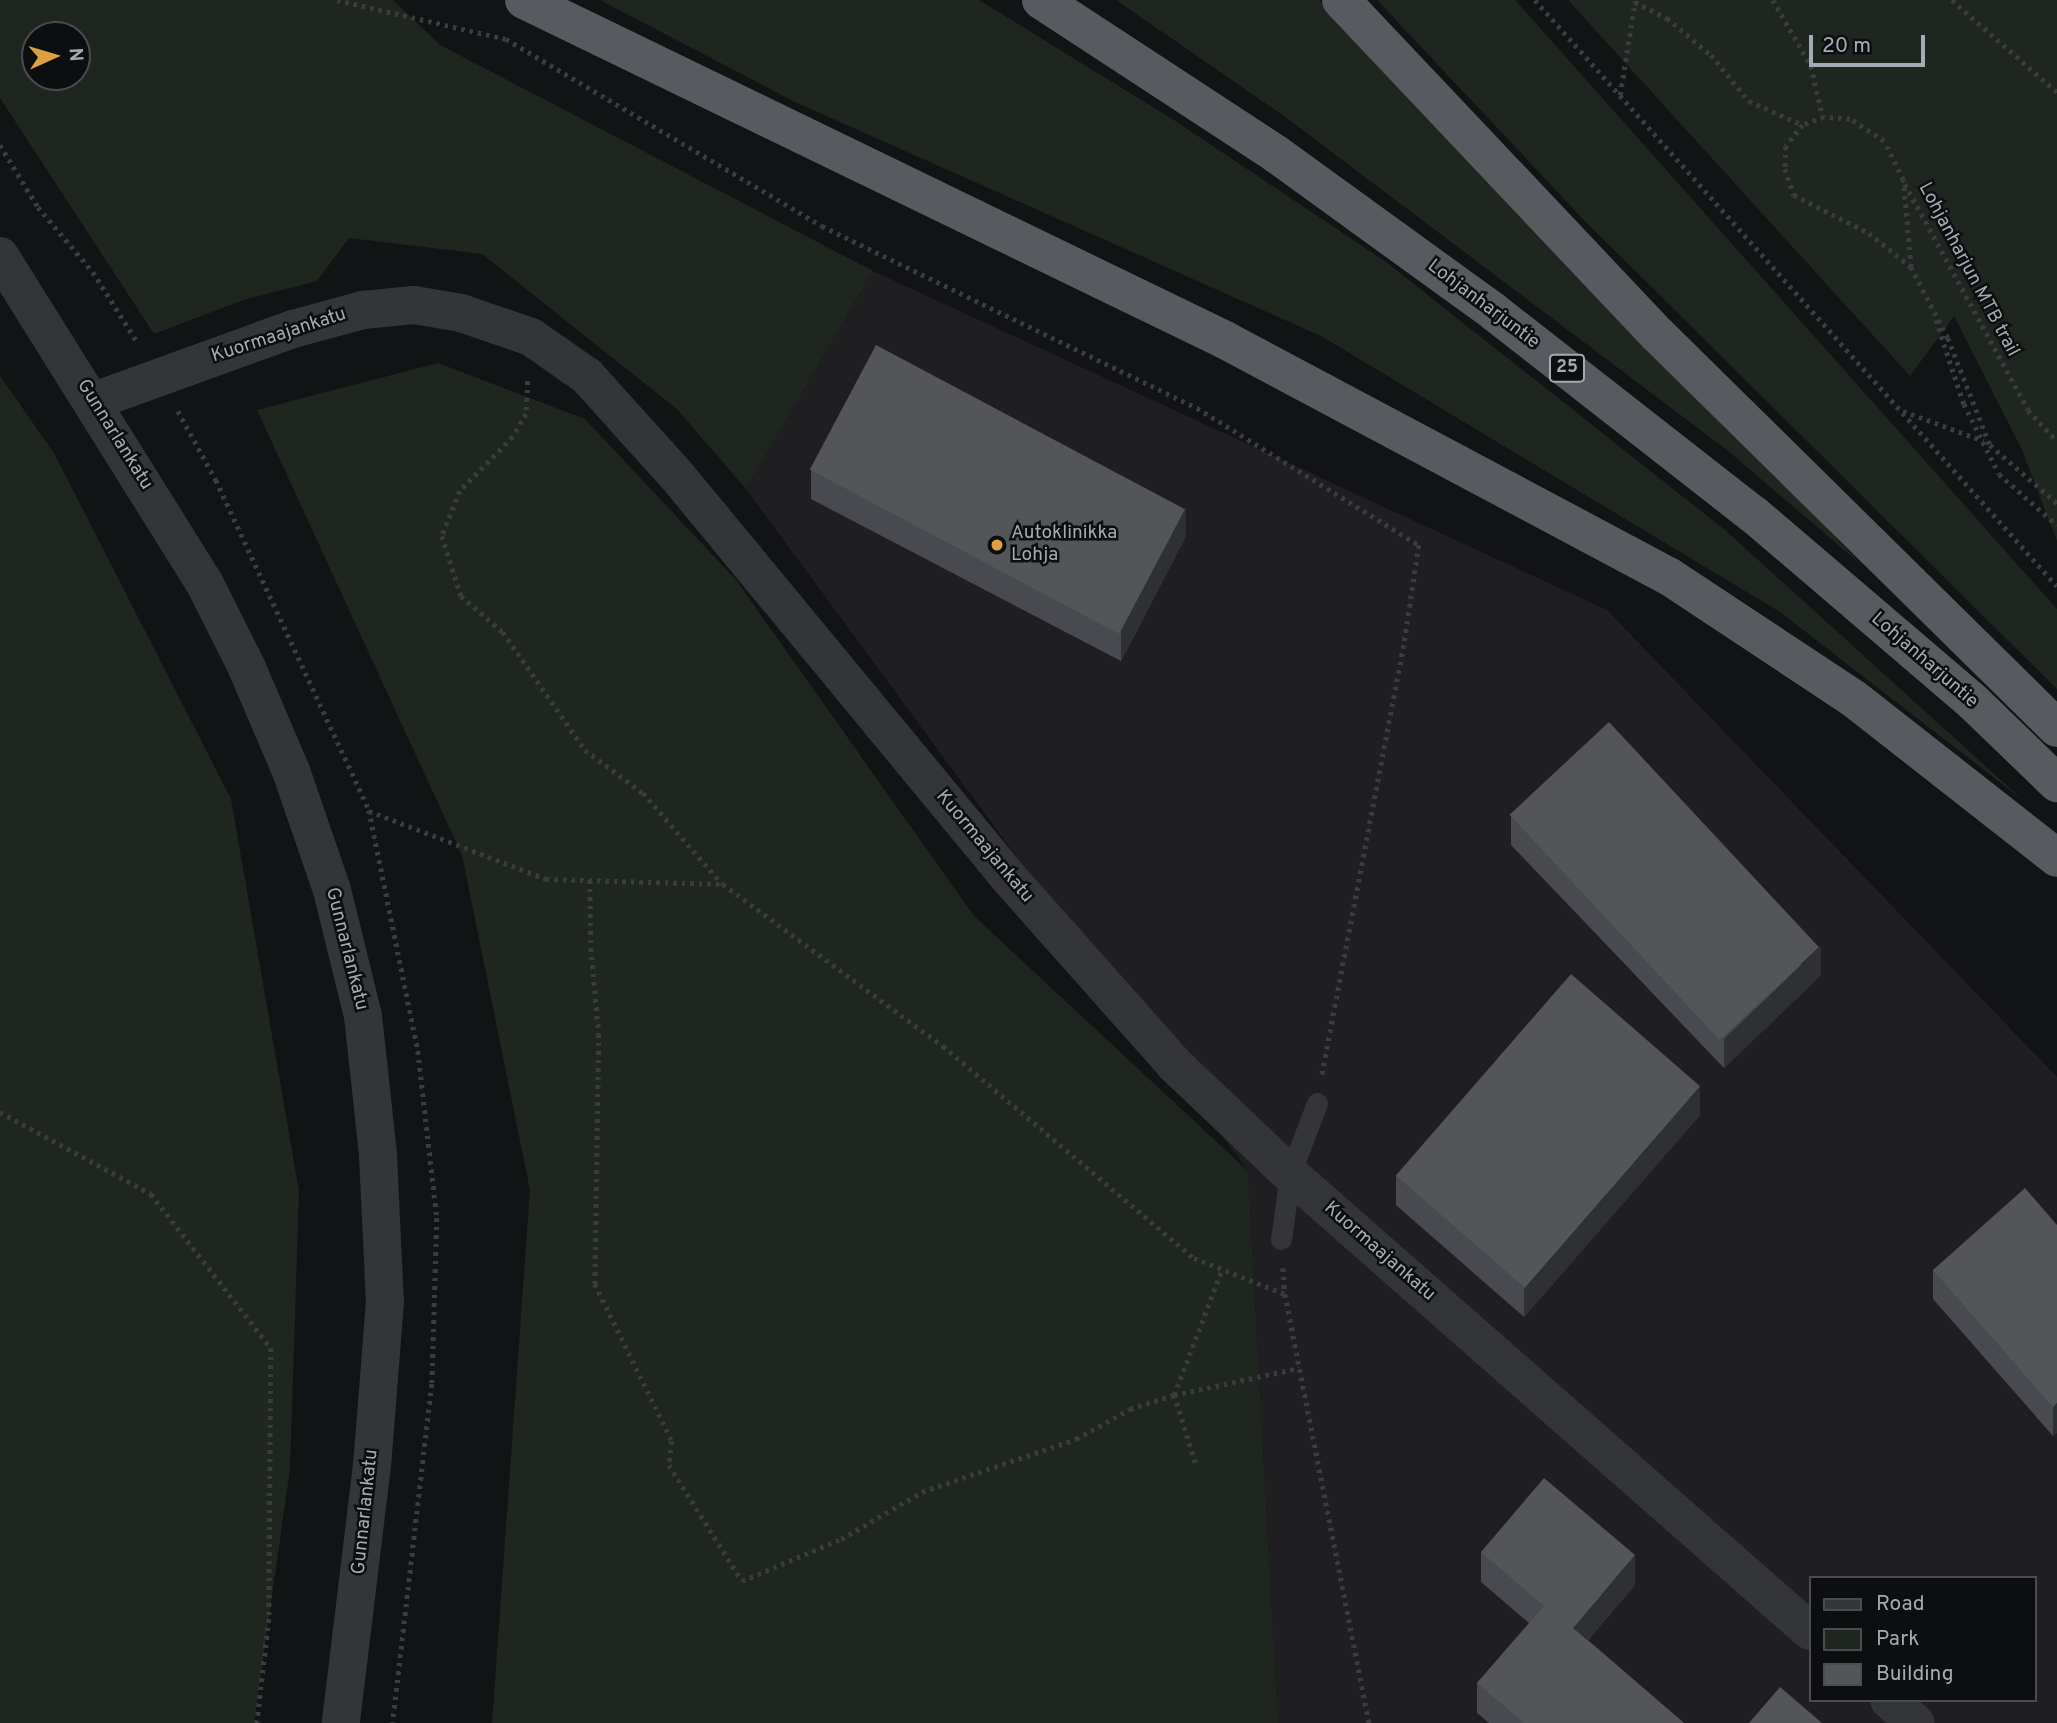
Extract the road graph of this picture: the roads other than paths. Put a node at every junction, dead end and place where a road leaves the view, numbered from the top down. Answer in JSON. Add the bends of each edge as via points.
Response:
{"nodes":[{"id":1,"x":524,"y":0,"type":"edge"},
{"id":2,"x":1041,"y":0,"type":"edge"},
{"id":3,"x":1340,"y":0,"type":"edge"},
{"id":4,"x":0,"y":256,"type":"edge"},
{"id":5,"x":94,"y":401,"type":"junction"},
{"id":6,"x":2057,"y":728,"type":"edge"},
{"id":7,"x":2057,"y":783,"type":"edge"},
{"id":8,"x":2057,"y":858,"type":"edge"},
{"id":9,"x":1317,"y":1103,"type":"road end"},
{"id":10,"x":1290,"y":1174,"type":"junction"},
{"id":11,"x":1281,"y":1239,"type":"dead end"},
{"id":12,"x":1808,"y":1630,"type":"edge"},
{"id":13,"x":1891,"y":1702,"type":"edge"},
{"id":14,"x":341,"y":1723,"type":"edge"},
{"id":15,"x":1915,"y":1723,"type":"edge"}],
"edges":[{"from":1,"to":8,"type":"highway","via":[[1225,340],[1671,577],[1853,698]]},
{"from":2,"to":7,"type":"highway","name":"Lohjanharjuntie","number":"25","via":[[1276,153],[1494,312],[1754,514],[1973,702]]},
{"from":3,"to":6,"type":"highway","via":[[1658,335]]},
{"from":4,"to":5,"type":"street","name":"Gunnarlankatu"},
{"from":5,"to":10,"type":"street","name":"Kuormaajankatu","via":[[293,329],[363,310],[414,305],[461,313],[531,337],[587,376],[624,416],[1010,879],[1174,1064]]},
{"from":5,"to":14,"type":"street","name":"Gunnarlankatu","via":[[204,582],[247,668],[291,771],[332,890],[363,1016],[378,1155],[385,1301],[372,1465]]},
{"from":9,"to":10,"type":"lane"},
{"from":10,"to":11,"type":"lane"},
{"from":10,"to":12,"type":"street","name":"Kuormaajankatu"},
{"from":13,"to":15,"type":"street"}]}
